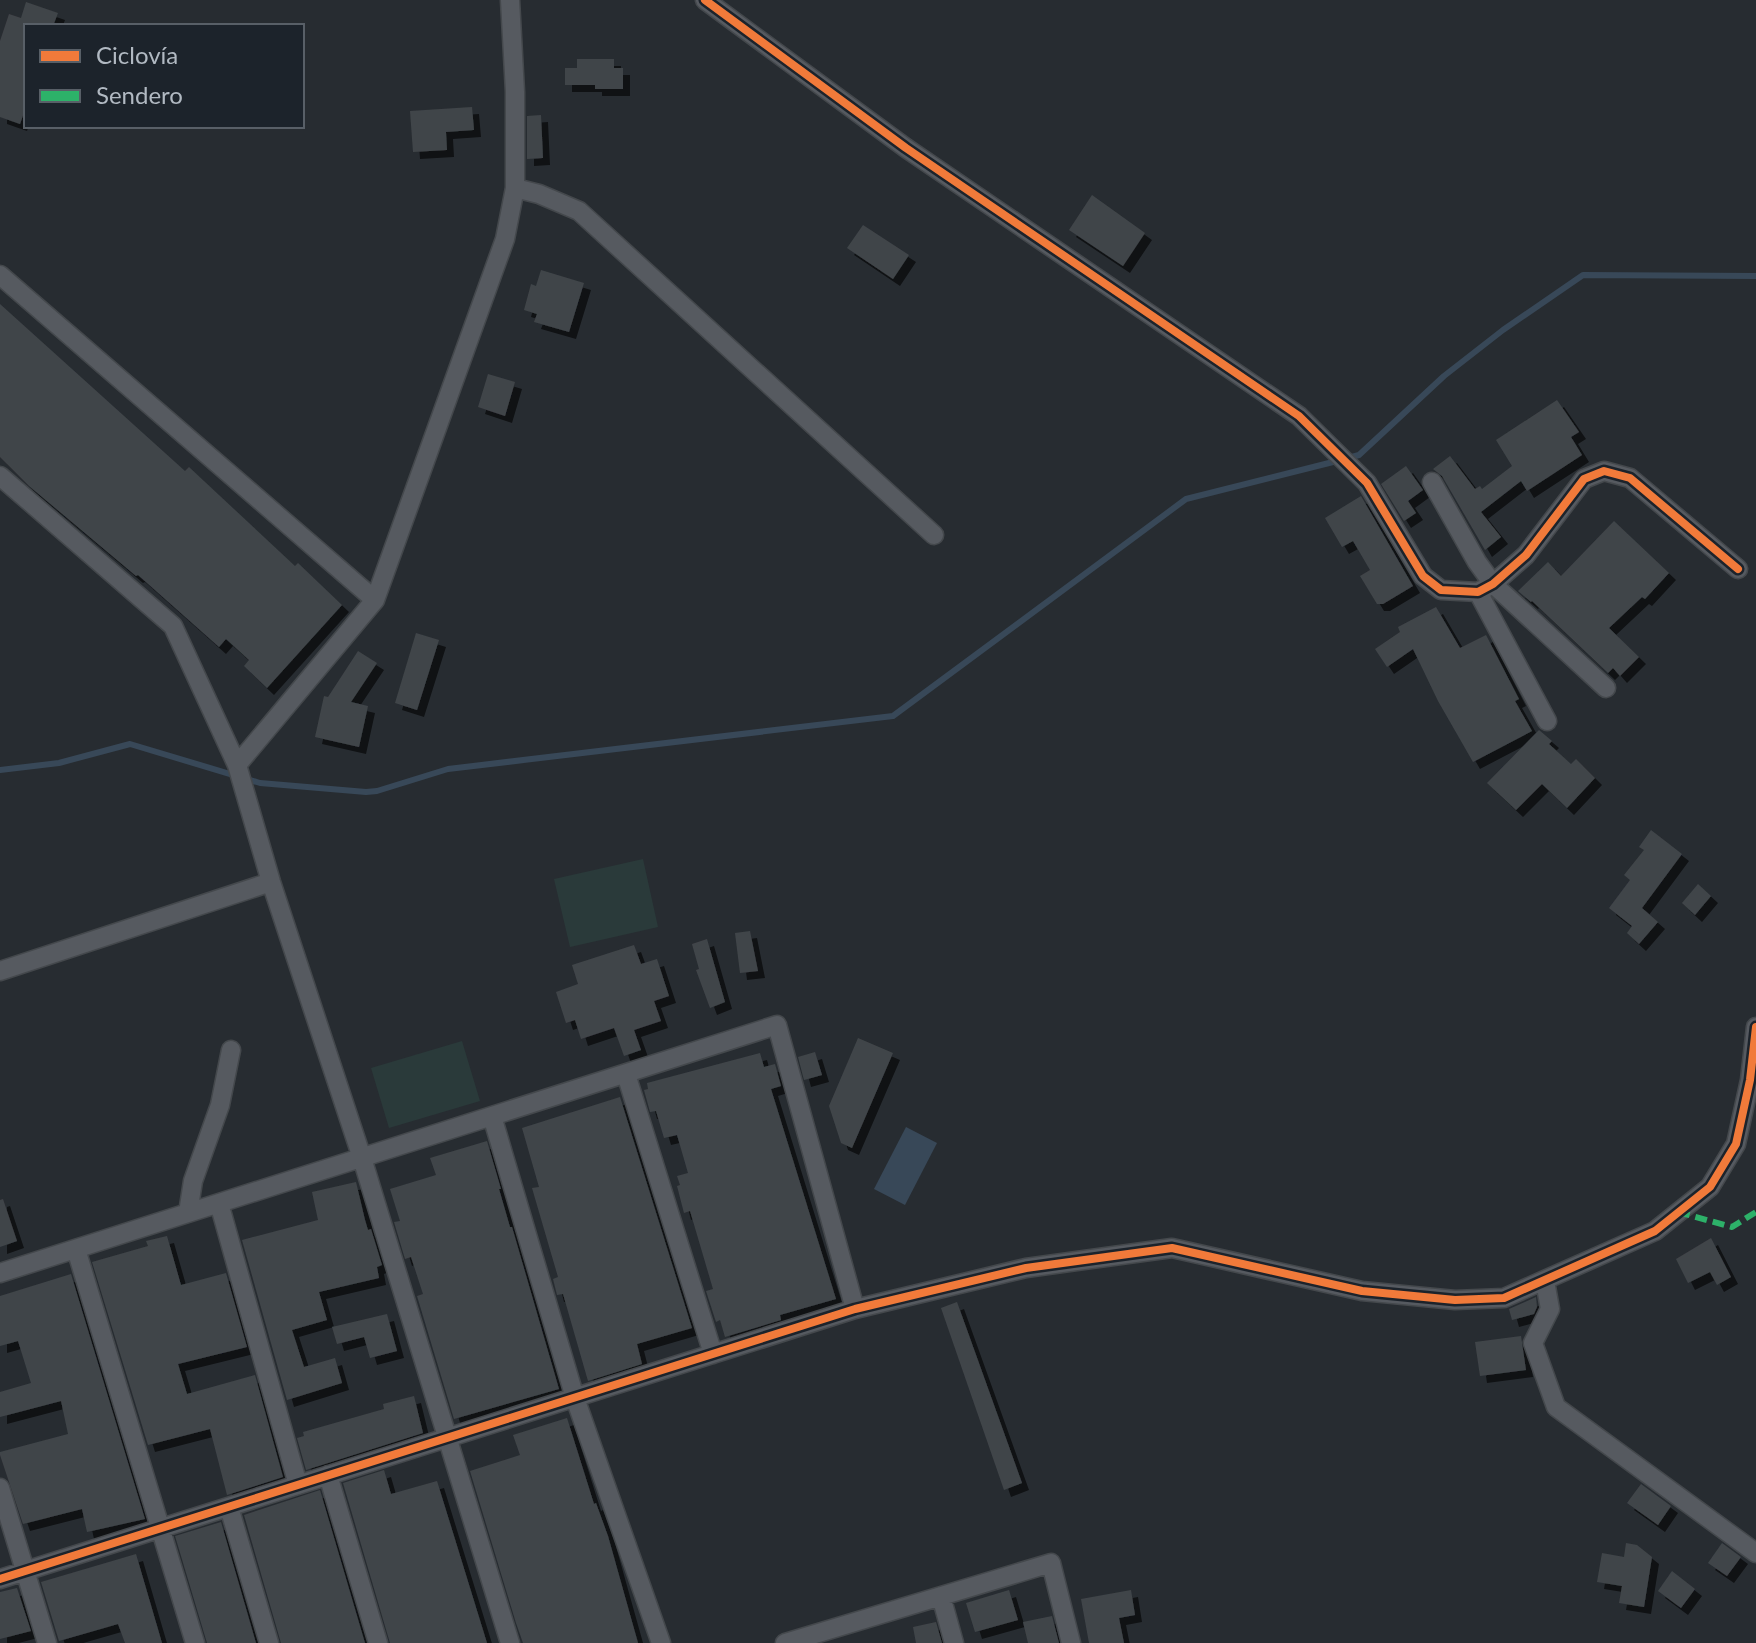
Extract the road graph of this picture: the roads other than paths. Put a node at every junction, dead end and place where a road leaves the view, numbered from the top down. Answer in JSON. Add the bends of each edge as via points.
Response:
{"nodes":[{"id":1,"x":510,"y":0,"type":"edge"},
{"id":2,"x":705,"y":0,"type":"edge"},
{"id":3,"x":515,"y":188,"type":"junction"},
{"id":4,"x":0,"y":275,"type":"edge"},
{"id":5,"x":0,"y":476,"type":"edge"},
{"id":6,"x":1432,"y":482,"type":"dead end"},
{"id":7,"x":934,"y":535,"type":"dead end"},
{"id":8,"x":1738,"y":569,"type":"dead end"},
{"id":9,"x":1486,"y":588,"type":"junction"},
{"id":10,"x":375,"y":600,"type":"junction"},
{"id":11,"x":1606,"y":688,"type":"dead end"},
{"id":12,"x":1547,"y":721,"type":"dead end"},
{"id":13,"x":237,"y":765,"type":"junction"},
{"id":14,"x":271,"y":882,"type":"junction"},
{"id":15,"x":0,"y":971,"type":"edge"},
{"id":16,"x":1756,"y":1027,"type":"edge"},
{"id":17,"x":231,"y":1050,"type":"dead end"},
{"id":18,"x":626,"y":1074,"type":"junction"},
{"id":19,"x":492,"y":1116,"type":"junction"},
{"id":20,"x":362,"y":1158,"type":"junction"},
{"id":21,"x":219,"y":1203,"type":"junction"},
{"id":22,"x":188,"y":1213,"type":"junction"},
{"id":23,"x":76,"y":1249,"type":"junction"},
{"id":24,"x":0,"y":1273,"type":"edge"},
{"id":25,"x":1545,"y":1281,"type":"junction"},
{"id":26,"x":855,"y":1309,"type":"junction"},
{"id":27,"x":713,"y":1354,"type":"junction"},
{"id":28,"x":575,"y":1398,"type":"junction"},
{"id":29,"x":449,"y":1437,"type":"junction"},
{"id":30,"x":328,"y":1475,"type":"junction"},
{"id":31,"x":298,"y":1485,"type":"junction"},
{"id":32,"x":0,"y":1488,"type":"edge"},
{"id":33,"x":229,"y":1507,"type":"junction"},
{"id":34,"x":161,"y":1528,"type":"junction"},
{"id":35,"x":1756,"y":1553,"type":"edge"},
{"id":36,"x":25,"y":1571,"type":"junction"},
{"id":37,"x":0,"y":1579,"type":"edge"},
{"id":38,"x":941,"y":1596,"type":"junction"},
{"id":39,"x":830,"y":1636,"type":"edge"},
{"id":40,"x":47,"y":1643,"type":"edge"},
{"id":41,"x":195,"y":1643,"type":"edge"},
{"id":42,"x":269,"y":1643,"type":"edge"},
{"id":43,"x":378,"y":1643,"type":"edge"},
{"id":44,"x":510,"y":1643,"type":"edge"},
{"id":45,"x":661,"y":1643,"type":"edge"},
{"id":46,"x":785,"y":1643,"type":"edge"},
{"id":47,"x":954,"y":1643,"type":"edge"},
{"id":48,"x":1071,"y":1643,"type":"edge"}],
"edges":[{"from":1,"to":3,"type":"street"},
{"from":2,"to":9,"type":"street","via":[[906,148],[1299,416],[1367,483],[1423,576],[1441,590]]},
{"from":3,"to":7,"type":"street","via":[[579,211]]},
{"from":3,"to":10,"type":"street","via":[[505,239]]},
{"from":4,"to":10,"type":"street"},
{"from":5,"to":13,"type":"street","via":[[173,626]]},
{"from":6,"to":9,"type":"street"},
{"from":8,"to":9,"type":"street","via":[[1630,478],[1604,471],[1584,479],[1526,555]]},
{"from":9,"to":11,"type":"street"},
{"from":9,"to":12,"type":"street"},
{"from":10,"to":13,"type":"street"},
{"from":13,"to":14,"type":"street"},
{"from":14,"to":15,"type":"street"},
{"from":14,"to":20,"type":"street"},
{"from":16,"to":25,"type":"street","via":[[1736,1144],[1710,1187],[1655,1231]]},
{"from":17,"to":22,"type":"street"},
{"from":18,"to":19,"type":"street"},
{"from":18,"to":26,"type":"street","via":[[777,1025]]},
{"from":18,"to":27,"type":"street"},
{"from":19,"to":20,"type":"street"},
{"from":19,"to":28,"type":"street"},
{"from":20,"to":21,"type":"street"},
{"from":20,"to":29,"type":"street"},
{"from":21,"to":22,"type":"street"},
{"from":21,"to":31,"type":"street"},
{"from":22,"to":23,"type":"street"},
{"from":23,"to":24,"type":"street"},
{"from":23,"to":34,"type":"street"},
{"from":25,"to":26,"type":"street","via":[[1504,1298],[1455,1300],[1362,1291],[1172,1248],[1026,1268]]},
{"from":25,"to":35,"type":"street","via":[[1550,1309],[1533,1343],[1556,1407]]},
{"from":26,"to":27,"type":"street"},
{"from":27,"to":28,"type":"street"},
{"from":28,"to":29,"type":"street"},
{"from":28,"to":45,"type":"street"},
{"from":29,"to":30,"type":"street"},
{"from":29,"to":44,"type":"street"},
{"from":30,"to":31,"type":"street"},
{"from":30,"to":43,"type":"street"},
{"from":31,"to":33,"type":"street"},
{"from":32,"to":36,"type":"street"},
{"from":33,"to":34,"type":"street"},
{"from":33,"to":42,"type":"street"},
{"from":34,"to":36,"type":"street"},
{"from":34,"to":41,"type":"street"},
{"from":36,"to":37,"type":"street"},
{"from":36,"to":40,"type":"street"},
{"from":38,"to":39,"type":"street"},
{"from":38,"to":47,"type":"street"},
{"from":38,"to":48,"type":"street","via":[[1051,1563]]},
{"from":39,"to":46,"type":"street"}]}
